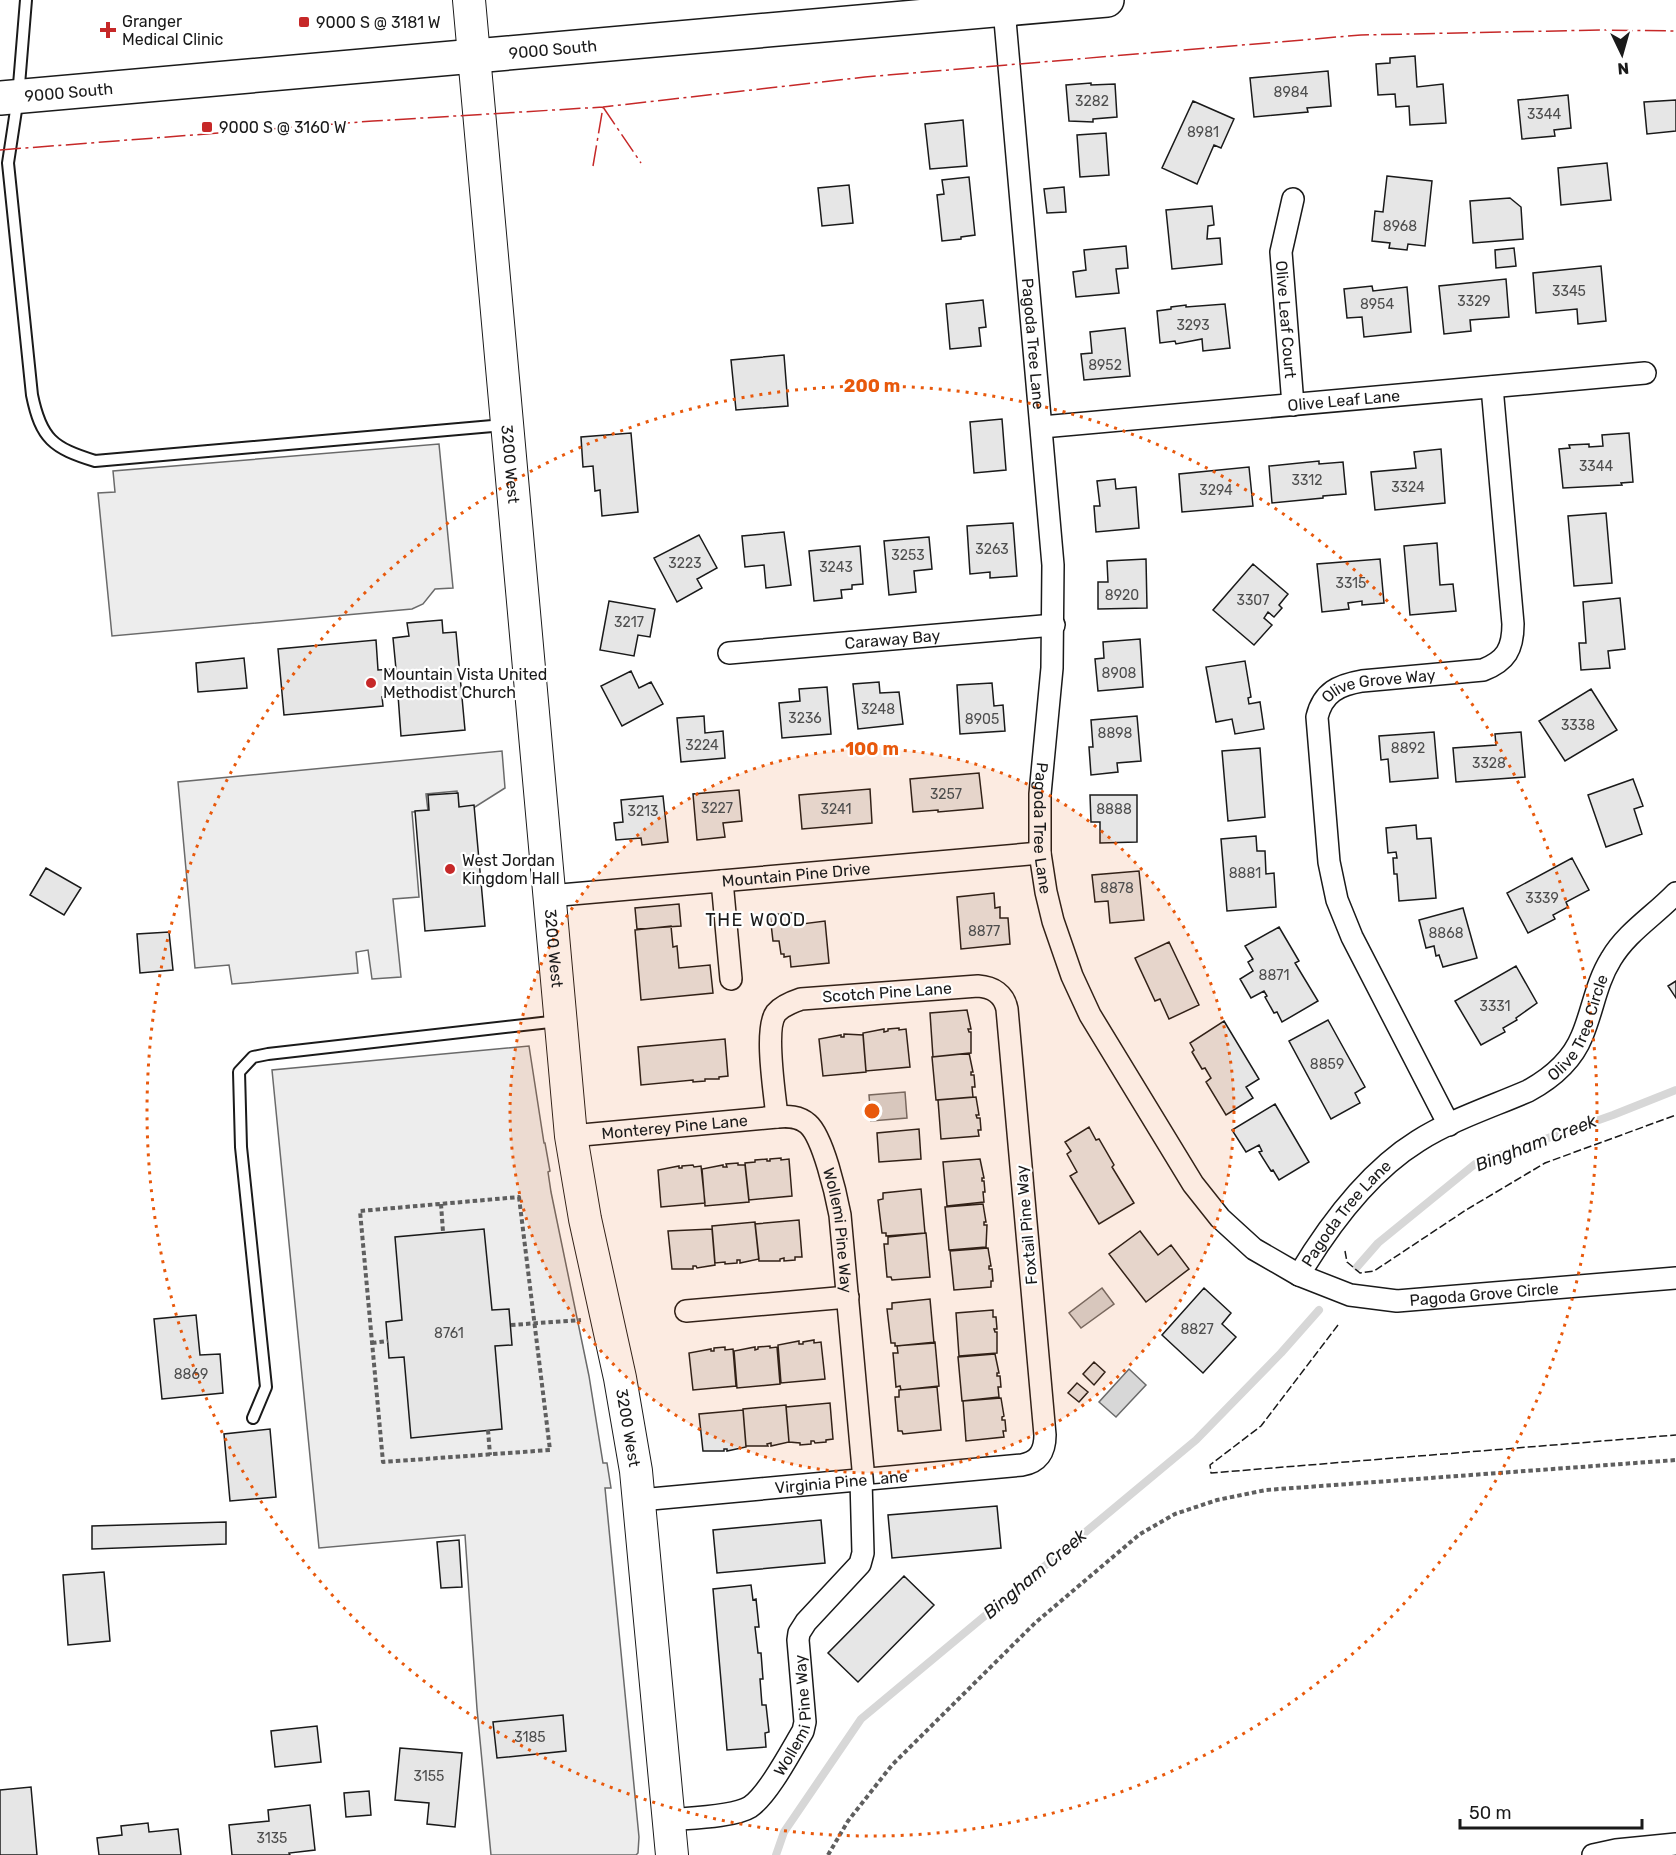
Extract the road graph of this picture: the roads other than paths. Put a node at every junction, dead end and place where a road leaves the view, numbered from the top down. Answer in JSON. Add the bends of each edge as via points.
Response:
{"nodes":[{"id":1,"x":26,"y":0,"type":"edge"},
{"id":2,"x":469,"y":0,"type":"edge"},
{"id":3,"x":1107,"y":0,"type":"edge"},
{"id":4,"x":1022,"y":5,"type":"edge"},
{"id":5,"x":474,"y":56,"type":"junction"},
{"id":6,"x":9,"y":98,"type":"edge"},
{"id":7,"x":1293,"y":199,"type":"dead end"},
{"id":8,"x":1645,"y":373,"type":"dead end"},
{"id":9,"x":1492,"y":387,"type":"junction"},
{"id":10,"x":1293,"y":405,"type":"junction"},
{"id":11,"x":508,"y":425,"type":"junction"},
{"id":12,"x":1042,"y":427,"type":"junction"},
{"id":13,"x":1054,"y":625,"type":"junction"},
{"id":14,"x":729,"y":654,"type":"dead end"},
{"id":15,"x":1040,"y":853,"type":"junction"},
{"id":16,"x":722,"y":881,"type":"junction"},
{"id":17,"x":1676,"y":893,"type":"edge"},
{"id":18,"x":549,"y":896,"type":"junction"},
{"id":19,"x":731,"y":979,"type":"dead end"},
{"id":20,"x":1000,"y":994,"type":"joint"},
{"id":21,"x":560,"y":1021,"type":"junction"},
{"id":22,"x":777,"y":1117,"type":"junction"},
{"id":23,"x":1449,"y":1125,"type":"junction"},
{"id":24,"x":572,"y":1136,"type":"junction"},
{"id":25,"x":1299,"y":1275,"type":"junction"},
{"id":26,"x":1676,"y":1278,"type":"edge"},
{"id":27,"x":848,"y":1297,"type":"junction"},
{"id":28,"x":686,"y":1311,"type":"dead end"},
{"id":29,"x":253,"y":1418,"type":"dead end"},
{"id":30,"x":1040,"y":1455,"type":"joint"},
{"id":31,"x":862,"y":1480,"type":"junction"},
{"id":32,"x":640,"y":1500,"type":"junction"},
{"id":33,"x":669,"y":1820,"type":"junction"},
{"id":34,"x":1676,"y":1844,"type":"edge"},
{"id":35,"x":672,"y":1855,"type":"edge"},
{"id":36,"x":1593,"y":1855,"type":"edge"}],
"edges":[{"from":1,"to":6,"type":"lane"},
{"from":2,"to":5,"type":"street","name":"3200 West"},
{"from":3,"to":4,"type":"main road","name":"9000 South"},
{"from":4,"to":5,"type":"main road","name":"9000 South"},
{"from":4,"to":12,"type":"street","name":"Pagoda Tree Lane"},
{"from":5,"to":6,"type":"main road","name":"9000 South"},
{"from":5,"to":11,"type":"street","name":"3200 West"},
{"from":6,"to":11,"type":"lane","via":[[8,163],[32,394],[43,431],[56,445],[95,461]]},
{"from":7,"to":10,"type":"street","name":"Olive Leaf Court","via":[[1281,252]]},
{"from":8,"to":9,"type":"street","name":"Olive Leaf Lane"},
{"from":9,"to":10,"type":"street","name":"Olive Leaf Lane"},
{"from":9,"to":23,"type":"street","name":"Olive Grove Way","via":[[1513,624],[1509,651],[1498,663],[1483,670],[1344,685],[1328,694],[1317,717],[1329,862],[1337,900],[1352,937]]},
{"from":10,"to":12,"type":"street","name":"Olive Leaf Lane"},
{"from":11,"to":18,"type":"street","name":"3200 West"},
{"from":12,"to":13,"type":"street","name":"Pagoda Tree Lane","via":[[1052,537]]},
{"from":13,"to":14,"type":"street","name":"Caraway Bay"},
{"from":13,"to":15,"type":"street","name":"Pagoda Tree Lane","via":[[1040,794]]},
{"from":15,"to":16,"type":"street","name":"Mountain Pine Drive"},
{"from":15,"to":25,"type":"street","name":"Pagoda Tree Lane","via":[[1053,921],[1080,995],[1193,1184],[1237,1235]]},
{"from":16,"to":18,"type":"street","name":"Mountain Pine Drive"},
{"from":16,"to":19,"type":"street"},
{"from":17,"to":23,"type":"street","name":"Olive Tree Circle","via":[[1632,932],[1612,956],[1597,987],[1581,1038],[1564,1064],[1528,1091]]},
{"from":18,"to":21,"type":"street","name":"3200 West"},
{"from":20,"to":22,"type":"street","name":"Scotch Pine Lane","via":[[978,986],[791,1002],[776,1013],[770,1032]]},
{"from":20,"to":30,"type":"street","name":"Foxtail Pine Way","via":[[1006,1009],[1045,1435]]},
{"from":21,"to":24,"type":"street","name":"3200 West"},
{"from":21,"to":29,"type":"lane","via":[[261,1055],[253,1057],[239,1072],[241,1147],[266,1387]]},
{"from":22,"to":24,"type":"street","name":"Monterey Pine Lane"},
{"from":22,"to":27,"type":"street","name":"Wollemi Pine Way","via":[[801,1119],[818,1138],[836,1193]]},
{"from":23,"to":25,"type":"street","name":"Pagoda Tree Lane","via":[[1420,1140],[1380,1170],[1321,1239]]},
{"from":24,"to":32,"type":"street","name":"3200 West"},
{"from":25,"to":26,"type":"street","name":"Pagoda Grove Circle","via":[[1350,1295],[1397,1301]]},
{"from":27,"to":28,"type":"street"},
{"from":27,"to":31,"type":"street","name":"Wollemi Pine Way"},
{"from":30,"to":31,"type":"street","name":"Virginia Pine Lane","via":[[1036,1461],[1022,1465]]},
{"from":31,"to":32,"type":"street","name":"Virginia Pine Lane"},
{"from":31,"to":33,"type":"street","name":"Wollemi Pine Way","via":[[860,1564],[799,1633],[803,1731],[762,1795],[749,1808]]},
{"from":32,"to":33,"type":"street","name":"3200 West"},
{"from":33,"to":35,"type":"street","name":"3200 West"},
{"from":34,"to":36,"type":"street"}]}
